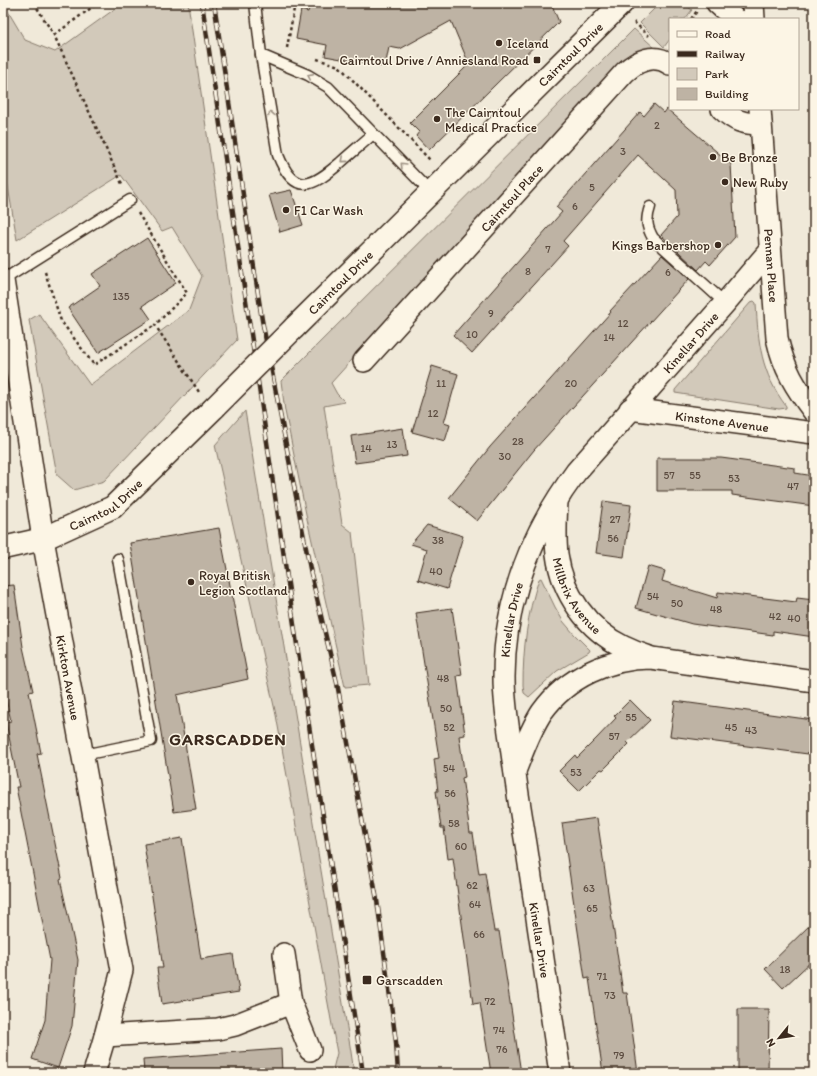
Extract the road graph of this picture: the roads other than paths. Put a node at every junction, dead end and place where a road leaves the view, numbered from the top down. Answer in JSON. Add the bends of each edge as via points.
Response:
{"nodes":[{"id":1,"x":254,"y":3,"type":"edge"},
{"id":2,"x":717,"y":3,"type":"edge"},
{"id":3,"x":752,"y":3,"type":"edge"},
{"id":4,"x":620,"y":5,"type":"edge"},
{"id":5,"x":734,"y":18,"type":"edge"},
{"id":6,"x":754,"y":18,"type":"edge"},
{"id":7,"x":261,"y":55,"type":"junction"},
{"id":8,"x":666,"y":61,"type":"edge"},
{"id":9,"x":723,"y":110,"type":"edge"},
{"id":10,"x":760,"y":116,"type":"edge"},
{"id":11,"x":373,"y":134,"type":"junction"},
{"id":12,"x":431,"y":193,"type":"junction"},
{"id":13,"x":130,"y":200,"type":"road end"},
{"id":14,"x":650,"y":207,"type":"dead end"},
{"id":15,"x":770,"y":250,"type":"junction"},
{"id":16,"x":3,"y":280,"type":"edge"},
{"id":17,"x":725,"y":303,"type":"junction"},
{"id":18,"x":364,"y":361,"type":"dead end"},
{"id":19,"x":630,"y":409,"type":"junction"},
{"id":20,"x":814,"y":412,"type":"edge"},
{"id":21,"x":814,"y":433,"type":"edge"},
{"id":22,"x":557,"y":499,"type":"junction"},
{"id":23,"x":43,"y":539,"type":"junction"},
{"id":24,"x":3,"y":548,"type":"edge"},
{"id":25,"x":118,"y":559,"type":"dead end"},
{"id":26,"x":652,"y":658,"type":"junction"},
{"id":27,"x":814,"y":681,"type":"edge"},
{"id":28,"x":82,"y":755,"type":"junction"},
{"id":29,"x":514,"y":773,"type":"junction"},
{"id":30,"x":284,"y":954,"type":"dead end"},
{"id":31,"x":291,"y":1003,"type":"junction"},
{"id":32,"x":105,"y":1036,"type":"junction"},
{"id":33,"x":310,"y":1050,"type":"dead end"},
{"id":34,"x":94,"y":1073,"type":"edge"},
{"id":35,"x":560,"y":1073,"type":"edge"}],
"edges":[{"from":1,"to":7,"type":"lane"},
{"from":2,"to":5,"type":"street"},
{"from":3,"to":6,"type":"street"},
{"from":4,"to":12,"type":"street","name":"Cairntoul Drive"},
{"from":11,"to":7,"type":"lane","one_way":true,"via":[[338,96],[318,80]]},
{"from":11,"to":7,"type":"lane","one_way":true,"via":[[320,180],[307,184],[294,180],[285,170],[278,155]]},
{"from":8,"to":18,"type":"street","name":"Cairntoul Place","via":[[650,58],[642,60],[625,72]]},
{"from":9,"to":10,"type":"street","via":[[737,121],[752,124]]},
{"from":10,"to":15,"type":"street","name":"Pennan Place"},
{"from":12,"to":11,"type":"lane","one_way":true},
{"from":12,"to":23,"type":"street","name":"Cairntoul Drive","bridge":true,"via":[[113,507]]},
{"from":13,"to":16,"type":"lane"},
{"from":14,"to":17,"type":"lane","via":[[646,220],[653,238]]},
{"from":15,"to":17,"type":"street","name":"Kinellar Drive"},
{"from":15,"to":20,"type":"street","name":"Pennan Place","via":[[775,325],[780,351],[792,382]]},
{"from":16,"to":23,"type":"street","name":"Kirkton Avenue"},
{"from":17,"to":19,"type":"street","name":"Kinellar Drive"},
{"from":19,"to":21,"type":"street","name":"Kinstone Avenue"},
{"from":19,"to":22,"type":"street","name":"Kinellar Drive","via":[[576,472]]},
{"from":22,"to":26,"type":"street","name":"Millbrix Avenue","via":[[556,542],[559,563],[575,604],[594,626],[610,639],[625,648]]},
{"from":22,"to":29,"type":"street","name":"Kinellar Drive","via":[[521,571],[506,636],[505,696]]},
{"from":23,"to":24,"type":"street","name":"Cairntoul Drive"},
{"from":23,"to":28,"type":"street","name":"Kirkton Avenue"},
{"from":25,"to":28,"type":"lane","via":[[151,741]]},
{"from":26,"to":27,"type":"street","name":"Millbrix Avenue"},
{"from":26,"to":29,"type":"street","name":"Millbrix Avenue","via":[[610,664],[589,672],[566,688],[549,704],[534,725]]},
{"from":28,"to":32,"type":"street","name":"Kirkton Avenue","via":[[122,970]]},
{"from":29,"to":35,"type":"street","name":"Kinellar Drive"},
{"from":30,"to":31,"type":"street"},
{"from":31,"to":32,"type":"street","via":[[218,1029]]},
{"from":31,"to":33,"type":"street"},
{"from":32,"to":34,"type":"street","name":"Kirkton Avenue"}]}
